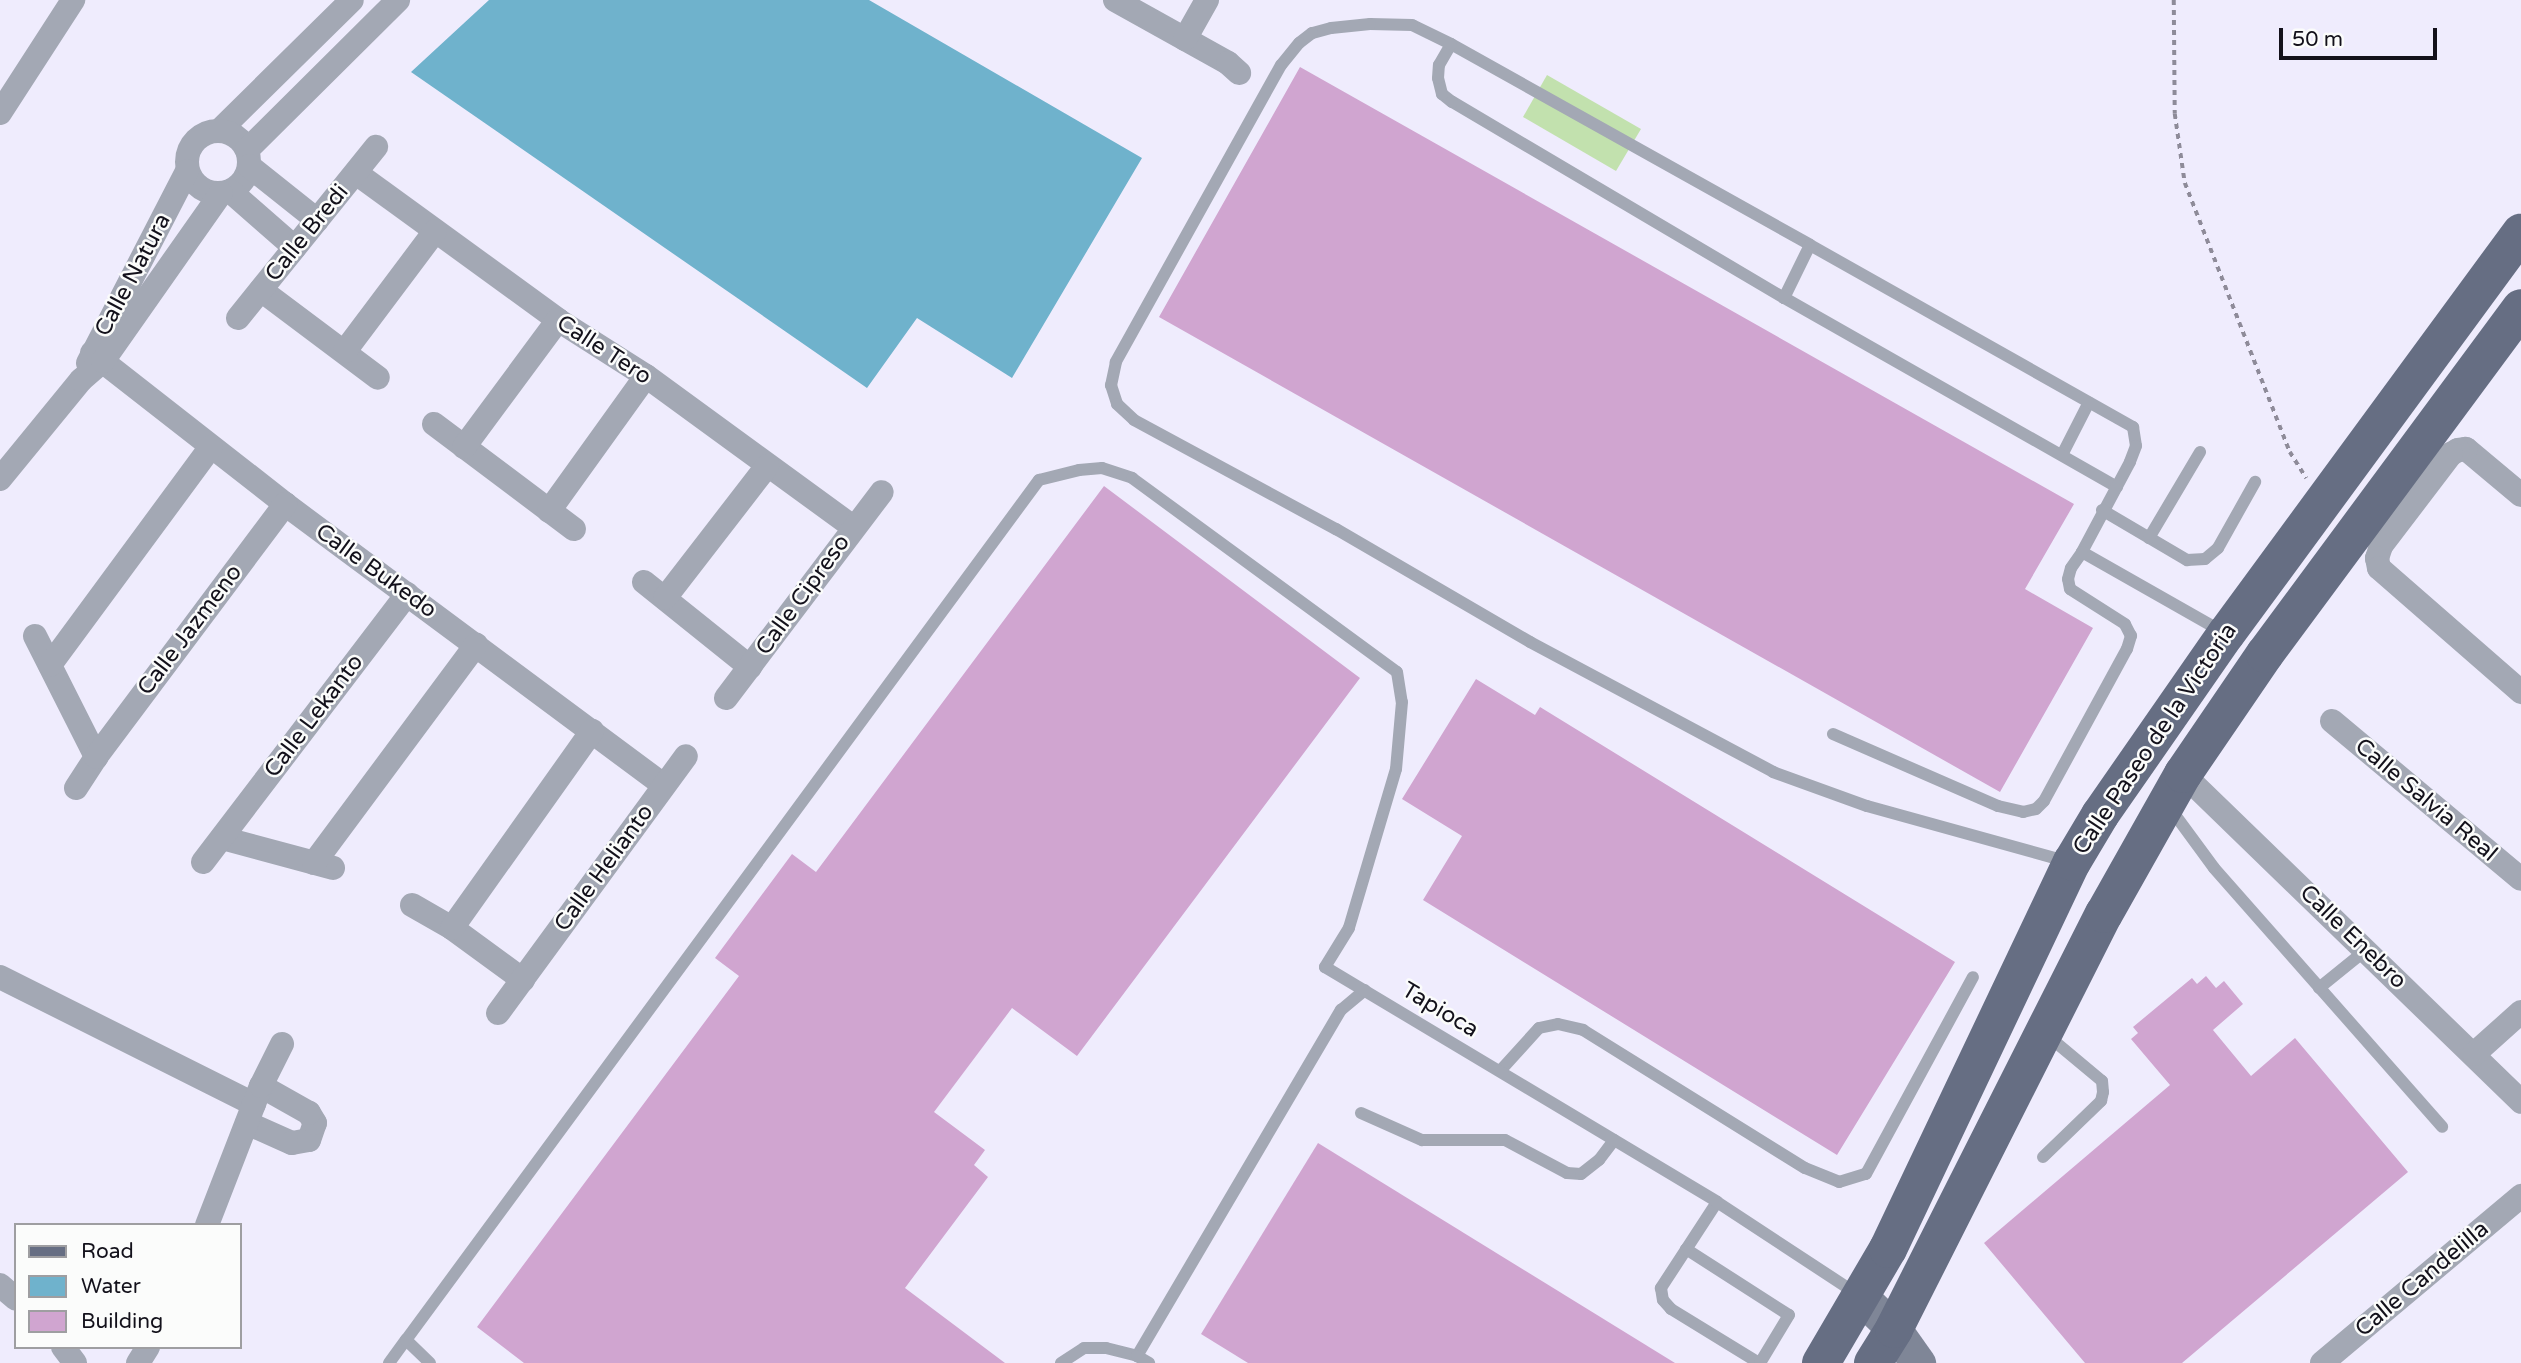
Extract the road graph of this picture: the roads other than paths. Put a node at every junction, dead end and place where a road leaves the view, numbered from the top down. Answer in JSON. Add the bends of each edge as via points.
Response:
{"nodes":[{"id":1,"x":73,"y":0,"type":"edge"},
{"id":2,"x":352,"y":0,"type":"edge"},
{"id":3,"x":398,"y":0,"type":"edge"},
{"id":4,"x":1115,"y":0,"type":"edge"},
{"id":5,"x":1207,"y":0,"type":"edge"},
{"id":6,"x":1185,"y":39,"type":"junction"},
{"id":7,"x":1451,"y":44,"type":"junction"},
{"id":8,"x":1239,"y":73,"type":"dead end"},
{"id":9,"x":0,"y":113,"type":"edge"},
{"id":10,"x":220,"y":130,"type":"junction"},
{"id":11,"x":376,"y":147,"type":"dead end"},
{"id":12,"x":248,"y":158,"type":"junction"},
{"id":13,"x":187,"y":171,"type":"junction"},
{"id":14,"x":356,"y":173,"type":"junction"},
{"id":15,"x":225,"y":192,"type":"junction"},
{"id":16,"x":317,"y":220,"type":"junction"},
{"id":17,"x":435,"y":231,"type":"junction"},
{"id":18,"x":2521,"y":233,"type":"edge"},
{"id":19,"x":1810,"y":245,"type":"junction"},
{"id":20,"x":295,"y":248,"type":"junction"},
{"id":21,"x":261,"y":290,"type":"junction"},
{"id":22,"x":1784,"y":298,"type":"junction"},
{"id":23,"x":2521,"y":308,"type":"edge"},
{"id":24,"x":238,"y":318,"type":"dead end"},
{"id":25,"x":558,"y":320,"type":"junction"},
{"id":26,"x":345,"y":351,"type":"junction"},
{"id":27,"x":97,"y":357,"type":"junction"},
{"id":28,"x":646,"y":376,"type":"junction"},
{"id":29,"x":378,"y":378,"type":"dead end"},
{"id":30,"x":2089,"y":402,"type":"junction"},
{"id":31,"x":434,"y":424,"type":"dead end"},
{"id":32,"x":211,"y":447,"type":"junction"},
{"id":33,"x":464,"y":447,"type":"junction"},
{"id":34,"x":2200,"y":452,"type":"dead end"},
{"id":35,"x":2062,"y":455,"type":"junction"},
{"id":36,"x":767,"y":467,"type":"junction"},
{"id":37,"x":0,"y":479,"type":"edge"},
{"id":38,"x":2255,"y":482,"type":"dead end"},
{"id":39,"x":2117,"y":487,"type":"junction"},
{"id":40,"x":881,"y":492,"type":"dead end"},
{"id":41,"x":2521,"y":495,"type":"edge"},
{"id":42,"x":285,"y":504,"type":"junction"},
{"id":43,"x":2102,"y":510,"type":"junction"},
{"id":44,"x":550,"y":511,"type":"junction"},
{"id":45,"x":853,"y":527,"type":"junction"},
{"id":46,"x":574,"y":530,"type":"dead end"},
{"id":47,"x":2149,"y":538,"type":"junction"},
{"id":48,"x":2082,"y":552,"type":"junction"},
{"id":49,"x":644,"y":582,"type":"dead end"},
{"id":50,"x":407,"y":594,"type":"junction"},
{"id":51,"x":665,"y":598,"type":"junction"},
{"id":52,"x":2225,"y":634,"type":"junction"},
{"id":53,"x":35,"y":636,"type":"dead end"},
{"id":54,"x":476,"y":645,"type":"junction"},
{"id":55,"x":50,"y":665,"type":"junction"},
{"id":56,"x":750,"y":667,"type":"junction"},
{"id":57,"x":2521,"y":692,"type":"edge"},
{"id":58,"x":726,"y":698,"type":"dead end"},
{"id":59,"x":2332,"y":721,"type":"dead end"},
{"id":60,"x":592,"y":731,"type":"junction"},
{"id":61,"x":1833,"y":734,"type":"dead end"},
{"id":62,"x":685,"y":756,"type":"dead end"},
{"id":63,"x":96,"y":757,"type":"junction"},
{"id":64,"x":664,"y":785,"type":"junction"},
{"id":65,"x":76,"y":788,"type":"dead end"},
{"id":66,"x":2174,"y":789,"type":"junction"},
{"id":67,"x":222,"y":838,"type":"junction"},
{"id":68,"x":203,"y":862,"type":"dead end"},
{"id":69,"x":2071,"y":862,"type":"junction"},
{"id":70,"x":2521,"y":879,"type":"edge"},
{"id":71,"x":412,"y":905,"type":"dead end"},
{"id":72,"x":452,"y":928,"type":"junction"},
{"id":73,"x":2366,"y":950,"type":"junction"},
{"id":74,"x":0,"y":977,"type":"edge"},
{"id":75,"x":1973,"y":977,"type":"dead end"},
{"id":76,"x":523,"y":980,"type":"junction"},
{"id":77,"x":2319,"y":988,"type":"junction"},
{"id":78,"x":1365,"y":990,"type":"junction"},
{"id":79,"x":2521,"y":1012,"type":"edge"},
{"id":80,"x":498,"y":1013,"type":"dead end"},
{"id":81,"x":2044,"y":1033,"type":"junction"},
{"id":82,"x":282,"y":1044,"type":"dead end"},
{"id":83,"x":2474,"y":1054,"type":"junction"},
{"id":84,"x":1500,"y":1071,"type":"junction"},
{"id":85,"x":2521,"y":1102,"type":"edge"},
{"id":86,"x":254,"y":1104,"type":"junction"},
{"id":87,"x":1361,"y":1113,"type":"dead end"},
{"id":88,"x":2442,"y":1127,"type":"dead end"},
{"id":89,"x":1614,"y":1140,"type":"junction"},
{"id":90,"x":2043,"y":1157,"type":"dead end"},
{"id":91,"x":2521,"y":1196,"type":"edge"},
{"id":92,"x":1717,"y":1202,"type":"junction"},
{"id":93,"x":208,"y":1223,"type":"edge"},
{"id":94,"x":1686,"y":1249,"type":"junction"},
{"id":95,"x":0,"y":1285,"type":"edge"},
{"id":96,"x":1860,"y":1296,"type":"junction"},
{"id":97,"x":14,"y":1297,"type":"edge"},
{"id":98,"x":1894,"y":1329,"type":"junction"},
{"id":99,"x":406,"y":1340,"type":"junction"},
{"id":100,"x":64,"y":1349,"type":"edge"},
{"id":101,"x":1143,"y":1360,"type":"edge"},
{"id":102,"x":75,"y":1363,"type":"edge"},
{"id":103,"x":389,"y":1363,"type":"edge"},
{"id":104,"x":430,"y":1363,"type":"edge"},
{"id":105,"x":1061,"y":1363,"type":"edge"},
{"id":106,"x":1759,"y":1363,"type":"edge"},
{"id":107,"x":1821,"y":1363,"type":"edge"},
{"id":108,"x":1873,"y":1363,"type":"edge"},
{"id":109,"x":1918,"y":1363,"type":"edge"},
{"id":110,"x":2322,"y":1363,"type":"edge"}],
"edges":[{"from":1,"to":9,"type":"street"},
{"from":2,"to":10,"type":"street"},
{"from":3,"to":12,"type":"street"},
{"from":4,"to":6,"type":"street"},
{"from":5,"to":6,"type":"street"},
{"from":6,"to":8,"type":"street"},
{"from":7,"to":19,"type":"lane"},
{"from":7,"to":22,"type":"lane","via":[[1439,65],[1438,78],[1442,94],[1452,102]]},
{"from":7,"to":69,"type":"lane","via":[[1412,25],[1370,24],[1312,33],[1299,43],[1281,65],[1116,362],[1111,385],[1117,404],[1135,420],[1530,642],[1773,772],[1867,806]]},
{"from":10,"to":12,"type":"street","via":[[236,136]]},
{"from":10,"to":13,"type":"street","via":[[200,135],[193,142]]},
{"from":11,"to":14,"type":"street","name":"Calle Bredi"},
{"from":12,"to":15,"type":"street","via":[[243,181]]},
{"from":12,"to":16,"type":"street"},
{"from":13,"to":15,"type":"street","via":[[201,188]]},
{"from":13,"to":27,"type":"street","name":"Calle Natura"},
{"from":14,"to":16,"type":"street","name":"Calle Bredi"},
{"from":14,"to":17,"type":"street","name":"Calle Tero"},
{"from":15,"to":20,"type":"street"},
{"from":15,"to":27,"type":"street","name":"Calle Natura"},
{"from":16,"to":20,"type":"street","name":"Calle Bredi"},
{"from":17,"to":25,"type":"street","name":"Calle Tero"},
{"from":17,"to":26,"type":"street"},
{"from":18,"to":52,"type":"main road","name":"Calle Paseo de la Victoria"},
{"from":19,"to":22,"type":"lane"},
{"from":19,"to":30,"type":"lane"},
{"from":20,"to":21,"type":"street","name":"Calle Bredi"},
{"from":21,"to":24,"type":"street","name":"Calle Bredi"},
{"from":21,"to":26,"type":"street"},
{"from":22,"to":35,"type":"lane"},
{"from":23,"to":66,"type":"main road","name":"Calle Paseo de la Victoria","via":[[2265,654]]},
{"from":25,"to":28,"type":"street","name":"Calle Tero"},
{"from":25,"to":33,"type":"street"},
{"from":26,"to":29,"type":"street"},
{"from":27,"to":32,"type":"street","name":"Calle Bukedo"},
{"from":27,"to":37,"type":"street","name":"Calle Natura"},
{"from":28,"to":36,"type":"street","name":"Calle Tero"},
{"from":28,"to":44,"type":"street"},
{"from":30,"to":35,"type":"lane"},
{"from":30,"to":39,"type":"lane","via":[[2133,427],[2136,446]]},
{"from":31,"to":33,"type":"street"},
{"from":32,"to":42,"type":"street","name":"Calle Bukedo"},
{"from":32,"to":55,"type":"street"},
{"from":33,"to":44,"type":"street"},
{"from":34,"to":47,"type":"lane"},
{"from":35,"to":39,"type":"lane"},
{"from":36,"to":45,"type":"street","name":"Calle Tero"},
{"from":36,"to":51,"type":"street"},
{"from":38,"to":47,"type":"lane","via":[[2218,548],[2206,559],[2187,560]]},
{"from":39,"to":43,"type":"lane"},
{"from":40,"to":45,"type":"street","name":"Calle Cipreso"},
{"from":41,"to":57,"type":"street","via":[[2466,449],[2451,454],[2381,547],[2379,568]]},
{"from":42,"to":50,"type":"street","name":"Calle Bukedo"},
{"from":42,"to":63,"type":"street","name":"Calle Jazmeno"},
{"from":43,"to":47,"type":"lane"},
{"from":43,"to":48,"type":"lane"},
{"from":44,"to":46,"type":"street"},
{"from":45,"to":56,"type":"street","name":"Calle Cipreso"},
{"from":48,"to":52,"type":"lane"},
{"from":48,"to":61,"type":"lane","via":[[2071,568],[2070,589],[2124,624],[2131,636],[2051,789],[2036,809],[2023,812],[1998,806]]},
{"from":49,"to":51,"type":"street"},
{"from":50,"to":54,"type":"street","name":"Calle Bukedo"},
{"from":50,"to":67,"type":"street","name":"Calle Lekanto"},
{"from":51,"to":56,"type":"street"},
{"from":52,"to":69,"type":"main road","name":"Calle Paseo de la Victoria","via":[[2147,743]]},
{"from":53,"to":55,"type":"street"},
{"from":54,"to":60,"type":"street","name":"Calle Bukedo"},
{"from":54,"to":67,"type":"street","via":[[323,866]]},
{"from":55,"to":63,"type":"street"},
{"from":56,"to":58,"type":"street","name":"Calle Cipreso"},
{"from":59,"to":70,"type":"street","name":"Calle Salvia Real"},
{"from":60,"to":64,"type":"street","name":"Calle Bukedo"},
{"from":60,"to":72,"type":"street"},
{"from":62,"to":64,"type":"street","name":"Calle Helianto"},
{"from":63,"to":65,"type":"street","name":"Calle Jazmeno"},
{"from":64,"to":76,"type":"street","name":"Calle Helianto"},
{"from":66,"to":73,"type":"street","name":"Calle Enebro"},
{"from":66,"to":77,"type":"lane","via":[[2214,868]]},
{"from":66,"to":81,"type":"main road","name":"Calle Paseo de la Victoria"},
{"from":67,"to":68,"type":"street","name":"Calle Lekanto"},
{"from":69,"to":96,"type":"main road","name":"Calle Paseo de la Victoria","via":[[1894,1238]]},
{"from":71,"to":72,"type":"street"},
{"from":72,"to":76,"type":"street"},
{"from":73,"to":77,"type":"lane"},
{"from":73,"to":83,"type":"street","name":"Calle Enebro"},
{"from":74,"to":86,"type":"street"},
{"from":75,"to":84,"type":"lane","via":[[1866,1174],[1839,1182],[1805,1168],[1583,1030],[1558,1024],[1539,1028]]},
{"from":76,"to":80,"type":"street","name":"Calle Helianto"},
{"from":77,"to":88,"type":"lane"},
{"from":78,"to":84,"type":"lane","name":"Tapioca"},
{"from":78,"to":99,"type":"lane","via":[[1325,967],[1349,928],[1396,769],[1402,702],[1397,672],[1132,478],[1102,468],[1039,480]]},
{"from":78,"to":101,"type":"lane","name":"Tapioca","via":[[1341,1010]]},
{"from":79,"to":83,"type":"street"},
{"from":81,"to":90,"type":"lane","via":[[2102,1081],[2103,1092],[2101,1101]]},
{"from":81,"to":98,"type":"main road","name":"Calle Paseo de la Victoria"},
{"from":82,"to":86,"type":"street"},
{"from":83,"to":85,"type":"street","name":"Calle Enebro"},
{"from":84,"to":89,"type":"lane","name":"Tapioca"},
{"from":86,"to":93,"type":"street"},
{"from":87,"to":89,"type":"lane","via":[[1422,1140],[1505,1140],[1567,1173],[1581,1174]]},
{"from":89,"to":92,"type":"lane","name":"Tapioca"},
{"from":91,"to":110,"type":"street","name":"Calle Candelilla"},
{"from":92,"to":94,"type":"lane"},
{"from":92,"to":96,"type":"lane","name":"Tapioca"},
{"from":94,"to":106,"type":"lane","via":[[1661,1288],[1663,1300]]},
{"from":94,"to":106,"type":"lane","via":[[1790,1315]]},
{"from":95,"to":97,"type":"street"},
{"from":96,"to":98,"type":"street"},
{"from":96,"to":107,"type":"main road","name":"Calle Paseo de la Victoria"},
{"from":98,"to":108,"type":"main road","name":"Calle Paseo de la Victoria"},
{"from":98,"to":109,"type":"street"},
{"from":99,"to":103,"type":"lane"},
{"from":99,"to":104,"type":"lane"},
{"from":100,"to":102,"type":"street"},
{"from":101,"to":105,"type":"lane","via":[[1106,1348],[1084,1348]]}]}
